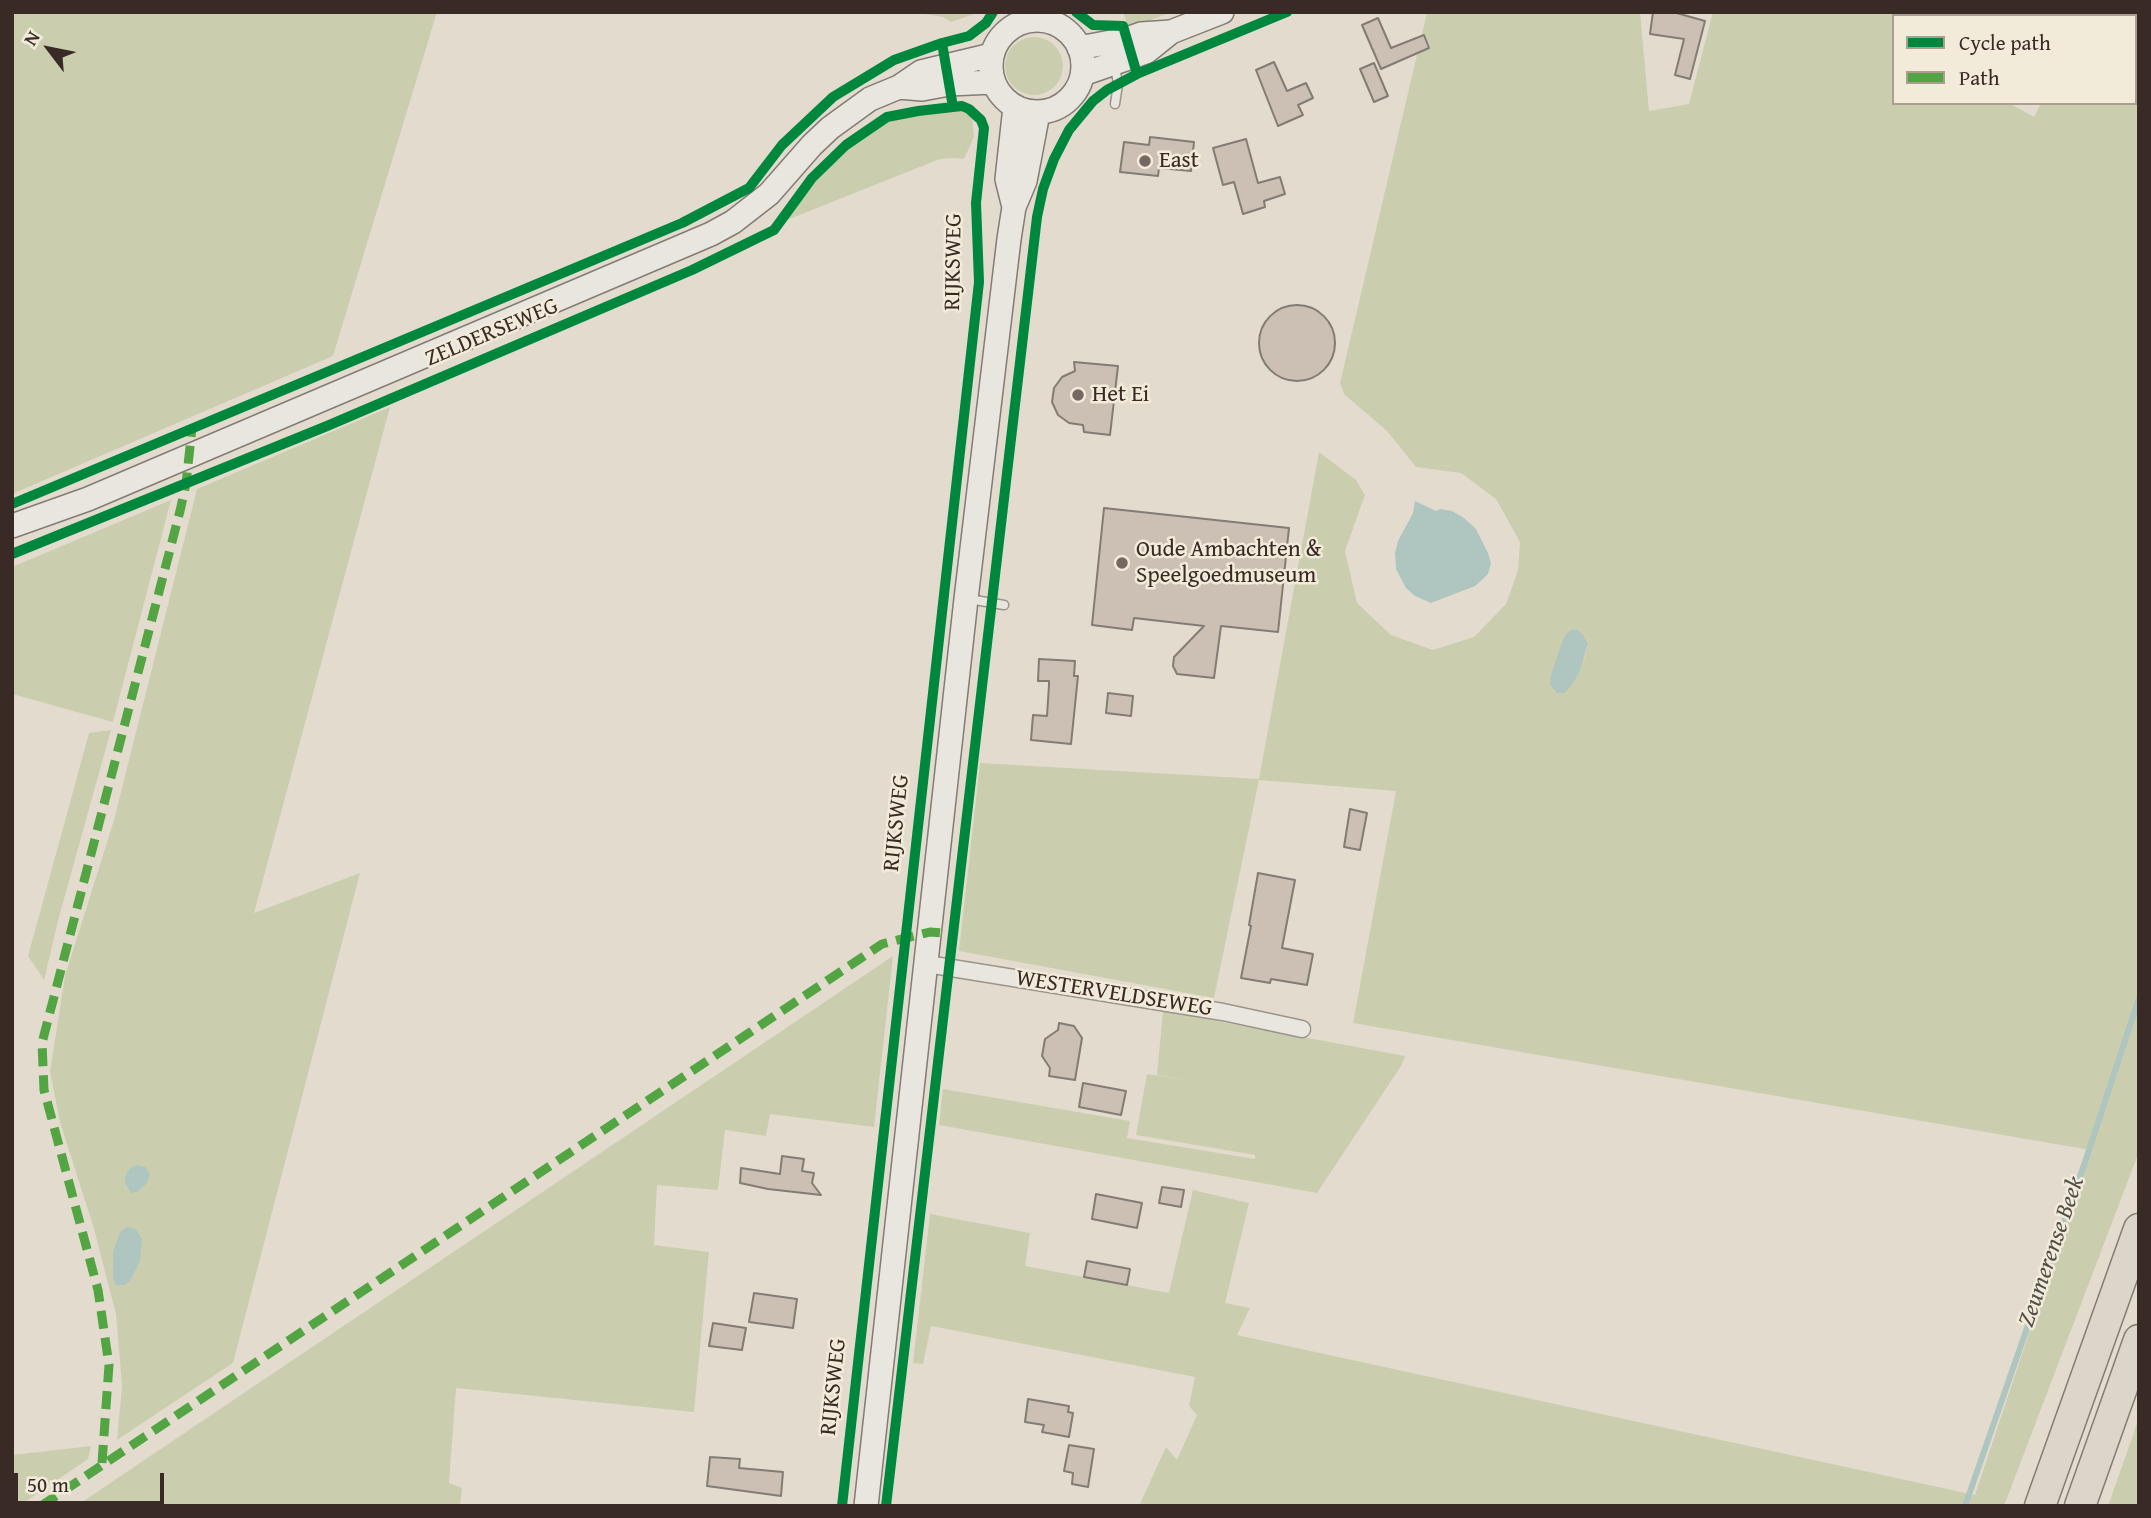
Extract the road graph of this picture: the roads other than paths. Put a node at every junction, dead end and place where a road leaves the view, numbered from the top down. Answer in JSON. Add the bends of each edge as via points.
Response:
{"nodes":[{"id":1,"x":1222,"y":12,"type":"edge"},
{"id":2,"x":1024,"y":17,"type":"edge"},
{"id":3,"x":1050,"y":17,"type":"edge"},
{"id":4,"x":1171,"y":32,"type":"junction"},
{"id":5,"x":1079,"y":48,"type":"junction"},
{"id":6,"x":992,"y":55,"type":"junction"},
{"id":7,"x":1115,"y":63,"type":"junction"},
{"id":8,"x":1083,"y":74,"type":"junction"},
{"id":9,"x":993,"y":82,"type":"junction"},
{"id":10,"x":899,"y":87,"type":"junction"},
{"id":11,"x":1115,"y":104,"type":"dead end"},
{"id":12,"x":1015,"y":107,"type":"junction"},
{"id":13,"x":1038,"y":113,"type":"junction"},
{"id":14,"x":1014,"y":206,"type":"junction"},
{"id":15,"x":12,"y":526,"type":"edge"},
{"id":16,"x":966,"y":599,"type":"junction"},
{"id":17,"x":1003,"y":605,"type":"dead end"},
{"id":18,"x":926,"y":964,"type":"junction"},
{"id":19,"x":1301,"y":1029,"type":"dead end"},
{"id":20,"x":2139,"y":1229,"type":"edge"},
{"id":21,"x":2139,"y":1339,"type":"edge"},
{"id":22,"x":866,"y":1506,"type":"edge"},
{"id":23,"x":2040,"y":1506,"type":"edge"},
{"id":24,"x":2080,"y":1506,"type":"edge"}],
"edges":[{"from":1,"to":4,"type":"main road"},
{"from":2,"to":3,"type":"main road"},
{"from":2,"to":6,"type":"main road","via":[[998,41]]},
{"from":3,"to":5,"type":"main road","via":[[1068,31]]},
{"from":4,"to":5,"type":"main road"},
{"from":4,"to":7,"type":"main road","via":[[1146,52]]},
{"from":5,"to":8,"type":"main road"},
{"from":6,"to":9,"type":"main road"},
{"from":6,"to":10,"type":"main road","name":"ZELDERSEWEG","via":[[921,72]]},
{"from":7,"to":8,"type":"main road"},
{"from":7,"to":11,"type":"lane"},
{"from":8,"to":13,"type":"main road","via":[[1072,97],[1051,111]]},
{"from":9,"to":10,"type":"main road","name":"ZELDERSEWEG"},
{"from":9,"to":12,"type":"main road"},
{"from":10,"to":15,"type":"main road","name":"ZELDERSEWEG","via":[[844,117],[769,194],[711,234],[88,499]]},
{"from":12,"to":13,"type":"main road"},
{"from":12,"to":14,"type":"main road","name":"RIJKSWEG","via":[[1007,179]]},
{"from":13,"to":14,"type":"main road","name":"RIJKSWEG","via":[[1025,181]]},
{"from":14,"to":16,"type":"main road","name":"RIJKSWEG"},
{"from":16,"to":17,"type":"lane"},
{"from":16,"to":18,"type":"main road","name":"RIJKSWEG"},
{"from":18,"to":19,"type":"street","name":"WESTERVELDSEWEG"},
{"from":18,"to":22,"type":"main road","name":"RIJKSWEG"},
{"from":20,"to":23,"type":"highway"},
{"from":21,"to":24,"type":"highway"}]}
